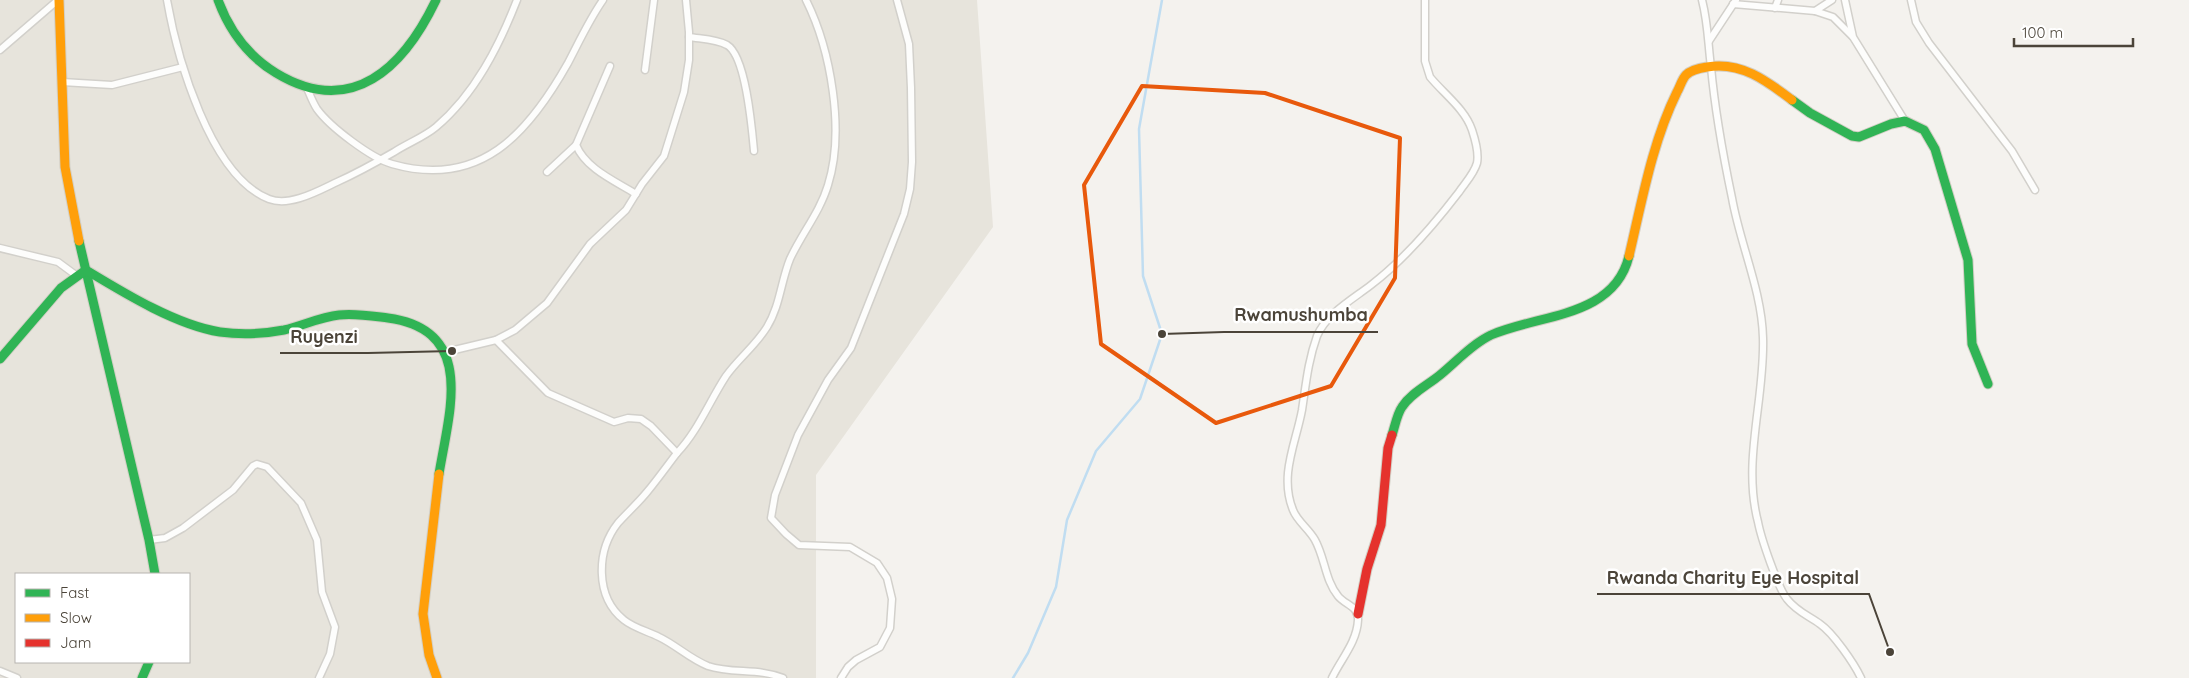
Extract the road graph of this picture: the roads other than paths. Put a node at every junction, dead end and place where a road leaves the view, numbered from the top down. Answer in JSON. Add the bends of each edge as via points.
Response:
{"nodes":[{"id":1,"x":58,"y":0,"type":"edge"},
{"id":2,"x":167,"y":0,"type":"edge"},
{"id":3,"x":218,"y":0,"type":"edge"},
{"id":4,"x":436,"y":0,"type":"edge"},
{"id":5,"x":517,"y":0,"type":"edge"},
{"id":6,"x":603,"y":0,"type":"edge"},
{"id":7,"x":654,"y":0,"type":"edge"},
{"id":8,"x":686,"y":0,"type":"edge"},
{"id":9,"x":806,"y":0,"type":"edge"},
{"id":10,"x":897,"y":0,"type":"edge"},
{"id":11,"x":1425,"y":0,"type":"edge"},
{"id":12,"x":1702,"y":0,"type":"edge"},
{"id":13,"x":1778,"y":0,"type":"edge"},
{"id":14,"x":1832,"y":0,"type":"edge"},
{"id":15,"x":1844,"y":0,"type":"edge"},
{"id":16,"x":1911,"y":0,"type":"edge"},
{"id":17,"x":1735,"y":2,"type":"edge"},
{"id":18,"x":1775,"y":8,"type":"junction"},
{"id":19,"x":1815,"y":11,"type":"junction"},
{"id":20,"x":689,"y":37,"type":"junction"},
{"id":21,"x":1853,"y":38,"type":"junction"},
{"id":22,"x":1709,"y":41,"type":"junction"},
{"id":23,"x":0,"y":50,"type":"edge"},
{"id":24,"x":610,"y":66,"type":"dead end"},
{"id":25,"x":1711,"y":66,"type":"junction"},
{"id":26,"x":183,"y":68,"type":"junction"},
{"id":27,"x":645,"y":70,"type":"dead end"},
{"id":28,"x":62,"y":82,"type":"junction"},
{"id":29,"x":307,"y":88,"type":"junction"},
{"id":30,"x":1905,"y":121,"type":"junction"},
{"id":31,"x":576,"y":144,"type":"junction"},
{"id":32,"x":754,"y":151,"type":"dead end"},
{"id":33,"x":381,"y":161,"type":"junction"},
{"id":34,"x":547,"y":172,"type":"dead end"},
{"id":35,"x":2035,"y":190,"type":"dead end"},
{"id":36,"x":636,"y":194,"type":"junction"},
{"id":37,"x":0,"y":248,"type":"edge"},
{"id":38,"x":86,"y":270,"type":"junction"},
{"id":39,"x":76,"y":276,"type":"junction"},
{"id":40,"x":496,"y":340,"type":"junction"},
{"id":41,"x":446,"y":352,"type":"junction"},
{"id":42,"x":0,"y":359,"type":"edge"},
{"id":43,"x":1988,"y":384,"type":"dead end"},
{"id":44,"x":676,"y":453,"type":"junction"},
{"id":45,"x":149,"y":540,"type":"junction"},
{"id":46,"x":155,"y":573,"type":"edge"},
{"id":47,"x":1358,"y":614,"type":"junction"},
{"id":48,"x":148,"y":663,"type":"edge"},
{"id":49,"x":0,"y":671,"type":"edge"},
{"id":50,"x":18,"y":678,"type":"edge"},
{"id":51,"x":142,"y":678,"type":"edge"},
{"id":52,"x":319,"y":678,"type":"edge"},
{"id":53,"x":437,"y":678,"type":"edge"},
{"id":54,"x":783,"y":678,"type":"edge"},
{"id":55,"x":842,"y":678,"type":"edge"},
{"id":56,"x":1332,"y":678,"type":"edge"},
{"id":57,"x":1861,"y":678,"type":"edge"}],
"edges":[{"from":1,"to":23,"type":"street"},
{"from":1,"to":28,"type":"main road"},
{"from":2,"to":26,"type":"street"},
{"from":3,"to":29,"type":"main road","via":[[222,12],[251,55],[284,78]]},
{"from":4,"to":29,"type":"main road","via":[[422,31],[408,50],[374,80],[334,92]]},
{"from":5,"to":33,"type":"street","via":[[494,52],[464,98],[435,128]]},
{"from":6,"to":33,"type":"street","via":[[567,65],[539,106],[517,136],[501,148],[454,170],[428,172]]},
{"from":7,"to":27,"type":"street"},
{"from":8,"to":20,"type":"street"},
{"from":9,"to":44,"type":"street","via":[[819,31],[835,114],[837,134],[828,184],[818,210],[790,260],[775,312],[767,327],[727,375],[694,432]]},
{"from":10,"to":55,"type":"street","via":[[909,44],[911,88],[912,162],[904,214],[850,348],[798,435],[775,495],[771,518],[799,545],[850,547],[878,563],[887,578],[892,599],[890,628],[880,647],[848,667]]},
{"from":11,"to":47,"type":"street","via":[[1427,70],[1468,120],[1477,162],[1473,173],[1414,247],[1322,327],[1304,383],[1302,410],[1288,467],[1293,510],[1316,542],[1338,596]]},
{"from":12,"to":22,"type":"street"},
{"from":13,"to":18,"type":"street"},
{"from":14,"to":19,"type":"street"},
{"from":15,"to":21,"type":"street"},
{"from":16,"to":35,"type":"street","via":[[1916,22],[1929,43],[2012,151]]},
{"from":17,"to":18,"type":"street"},
{"from":17,"to":22,"type":"street"},
{"from":18,"to":19,"type":"street"},
{"from":19,"to":21,"type":"street","via":[[1833,17]]},
{"from":20,"to":32,"type":"street","via":[[715,41],[733,50],[743,76]]},
{"from":20,"to":36,"type":"street","via":[[684,92],[668,147]]},
{"from":21,"to":30,"type":"street"},
{"from":22,"to":25,"type":"street"},
{"from":24,"to":31,"type":"street"},
{"from":25,"to":30,"type":"main road","via":[[1747,70],[1810,113],[1852,136],[1859,137]]},
{"from":25,"to":47,"type":"main road","via":[[1686,75],[1678,87],[1639,205],[1626,268],[1613,288],[1599,300],[1575,310],[1491,335],[1410,397],[1402,408],[1388,448],[1382,525],[1367,569]]},
{"from":25,"to":57,"type":"street","via":[[1732,201],[1763,336],[1754,458],[1753,498],[1758,523],[1782,592],[1799,611],[1828,631]]},
{"from":26,"to":28,"type":"street","via":[[112,85]]},
{"from":26,"to":33,"type":"street","via":[[190,90],[226,160],[238,178],[270,200],[296,199]]},
{"from":28,"to":38,"type":"main road","via":[[65,167]]},
{"from":29,"to":33,"type":"street","via":[[316,108],[327,121]]},
{"from":30,"to":43,"type":"main road","via":[[1924,130],[1938,160],[1968,260],[1972,344]]},
{"from":31,"to":34,"type":"street"},
{"from":31,"to":36,"type":"street","via":[[591,165]]},
{"from":36,"to":40,"type":"street","via":[[626,210],[586,250],[547,303],[515,330]]},
{"from":37,"to":39,"type":"street","via":[[58,262]]},
{"from":38,"to":39,"type":"main road"},
{"from":38,"to":41,"type":"main road","via":[[139,302],[220,332],[284,330],[339,315],[361,315],[401,320],[423,328],[438,339]]},
{"from":38,"to":45,"type":"main road"},
{"from":39,"to":42,"type":"main road","via":[[61,288]]},
{"from":40,"to":41,"type":"street"},
{"from":40,"to":44,"type":"street","via":[[548,393],[614,422],[641,419]]},
{"from":41,"to":53,"type":"main road","via":[[451,400],[436,487],[423,614],[429,655]]},
{"from":44,"to":54,"type":"street","via":[[611,536],[601,572],[608,599],[624,620],[708,666]]},
{"from":45,"to":46,"type":"main road"},
{"from":45,"to":52,"type":"street","via":[[165,538],[194,521],[233,490],[253,466],[261,464],[267,467],[301,503],[316,540],[322,592],[335,627],[330,654]]},
{"from":47,"to":56,"type":"street","via":[[1356,636]]},
{"from":48,"to":51,"type":"main road"},
{"from":49,"to":50,"type":"street"}]}
